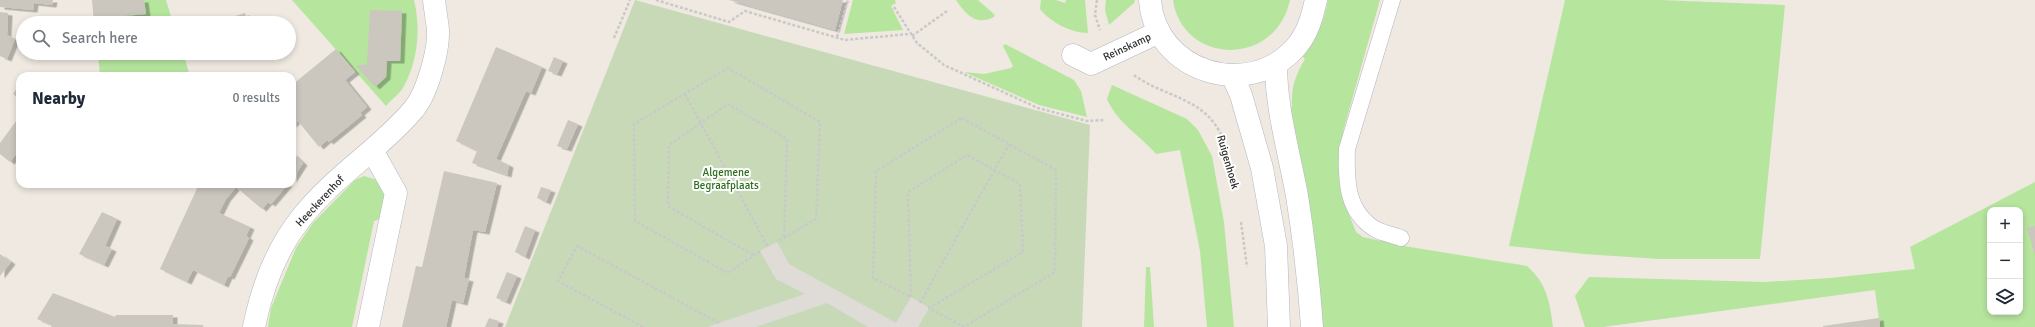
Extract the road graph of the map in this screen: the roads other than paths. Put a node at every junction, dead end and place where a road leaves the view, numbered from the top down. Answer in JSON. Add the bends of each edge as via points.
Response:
{"nodes":[{"id":1,"x":434,"y":0,"type":"edge"},
{"id":2,"x":1150,"y":0,"type":"edge"},
{"id":3,"x":1316,"y":0,"type":"edge"},
{"id":4,"x":1392,"y":0,"type":"edge"},
{"id":5,"x":1159,"y":32,"type":"junction"},
{"id":6,"x":1073,"y":55,"type":"dead end"},
{"id":7,"x":1276,"y":64,"type":"junction"},
{"id":8,"x":1232,"y":76,"type":"junction"},
{"id":9,"x":372,"y":150,"type":"junction"},
{"id":10,"x":1401,"y":238,"type":"dead end"},
{"id":11,"x":254,"y":327,"type":"edge"},
{"id":12,"x":368,"y":327,"type":"edge"},
{"id":13,"x":1279,"y":327,"type":"edge"},
{"id":14,"x":1312,"y":327,"type":"edge"}],
"edges":[{"from":1,"to":9,"type":"main road","name":"Heeckerenhof","via":[[438,31],[433,70],[414,109]]},
{"from":2,"to":5,"type":"main road","via":[[1150,9]]},
{"from":3,"to":7,"type":"main road","via":[[1310,25],[1296,47]]},
{"from":4,"to":10,"type":"lane","via":[[1347,149],[1346,172],[1357,214],[1376,229]]},
{"from":5,"to":6,"type":"main road","name":"Reinskamp","via":[[1091,64]]},
{"from":5,"to":8,"type":"main road","via":[[1172,50],[1189,64],[1210,72]]},
{"from":7,"to":8,"type":"main road","via":[[1255,73]]},
{"from":7,"to":14,"type":"main road","via":[[1276,89],[1297,196]]},
{"from":8,"to":13,"type":"main road","via":[[1241,95],[1262,168],[1276,246]]},
{"from":9,"to":11,"type":"main road","name":"Heeckerenhof","via":[[336,180],[302,217],[276,256],[260,299]]},
{"from":9,"to":12,"type":"main road","via":[[396,193]]}]}
